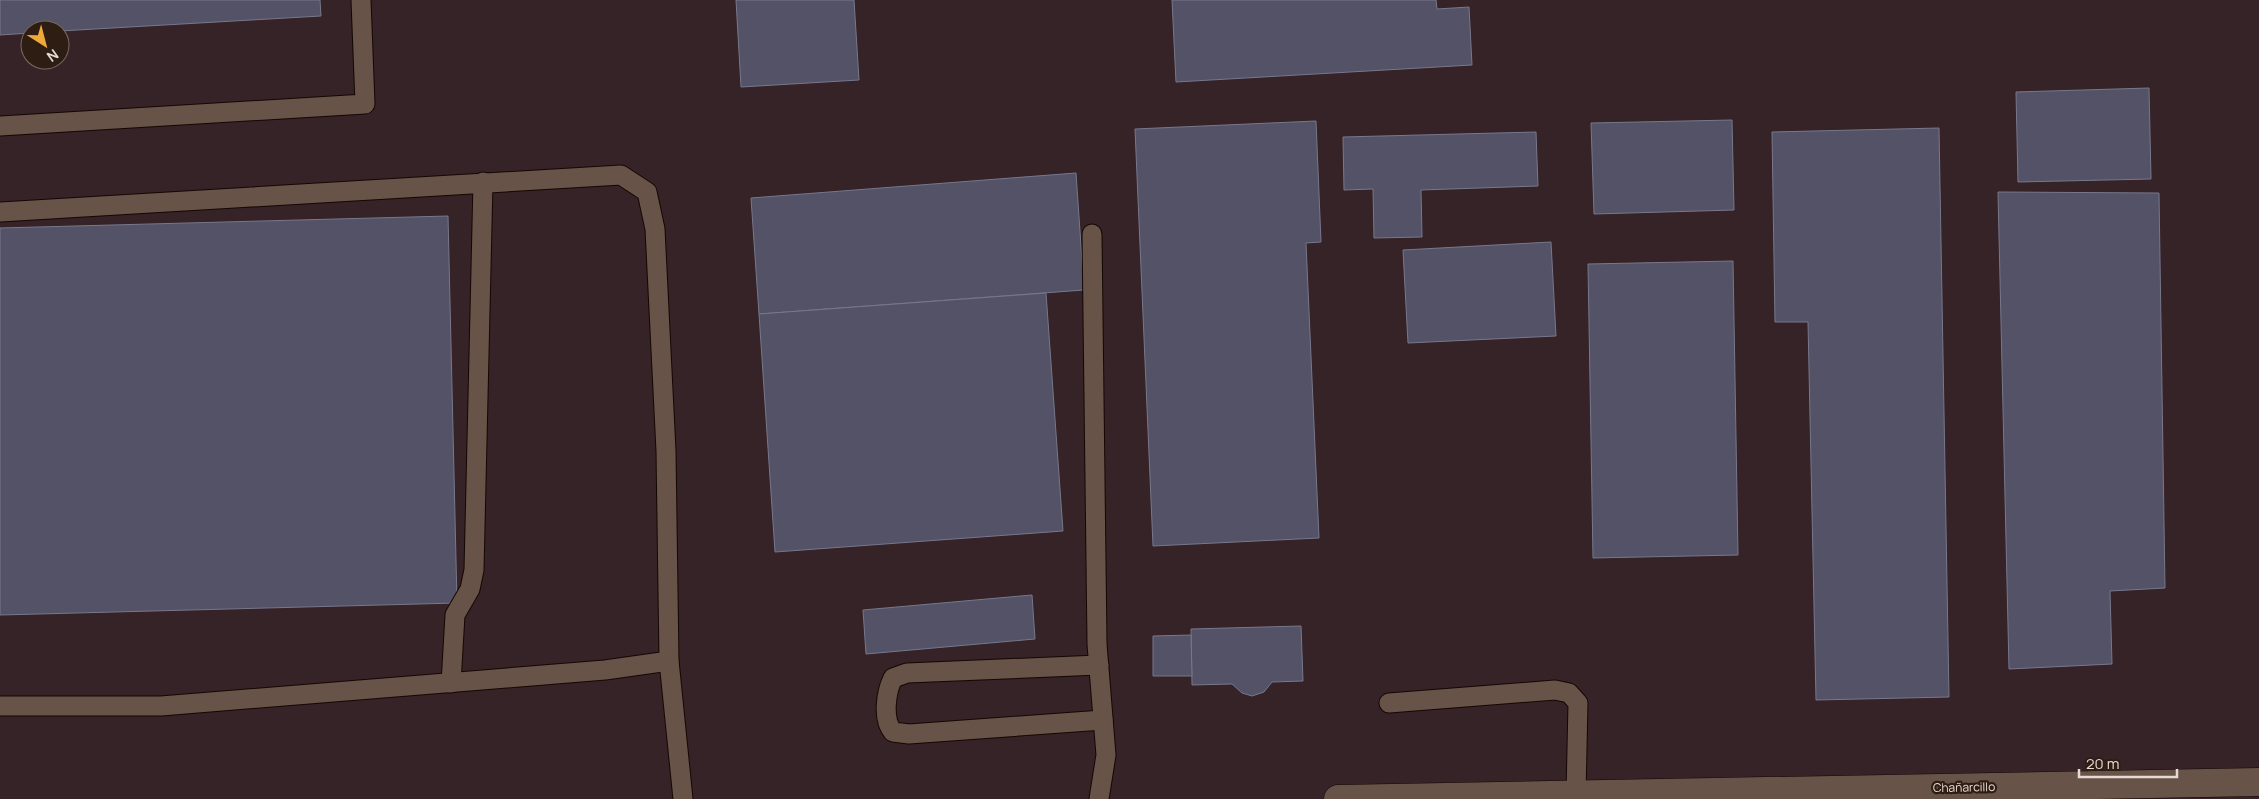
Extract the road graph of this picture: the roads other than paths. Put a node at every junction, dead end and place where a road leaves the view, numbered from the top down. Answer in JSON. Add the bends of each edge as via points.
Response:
{"nodes":[{"id":1,"x":361,"y":0,"type":"edge"},
{"id":2,"x":0,"y":126,"type":"edge"},
{"id":3,"x":483,"y":182,"type":"junction"},
{"id":4,"x":0,"y":212,"type":"edge"},
{"id":5,"x":1092,"y":234,"type":"dead end"},
{"id":6,"x":669,"y":661,"type":"junction"},
{"id":7,"x":1099,"y":665,"type":"junction"},
{"id":8,"x":451,"y":683,"type":"junction"},
{"id":9,"x":1389,"y":703,"type":"dead end"},
{"id":10,"x":0,"y":706,"type":"edge"},
{"id":11,"x":1103,"y":720,"type":"junction"},
{"id":12,"x":2259,"y":782,"type":"edge"},
{"id":13,"x":2043,"y":792,"type":"edge"},
{"id":14,"x":1576,"y":794,"type":"junction"},
{"id":15,"x":1803,"y":795,"type":"edge"},
{"id":16,"x":1648,"y":796,"type":"edge"},
{"id":17,"x":683,"y":799,"type":"edge"},
{"id":18,"x":1099,"y":799,"type":"edge"},
{"id":19,"x":1338,"y":799,"type":"edge"}],
"edges":[{"from":1,"to":2,"type":"lane","via":[[365,104]]},
{"from":3,"to":4,"type":"lane"},
{"from":3,"to":6,"type":"lane","via":[[621,175],[647,192],[655,229],[666,451]]},
{"from":3,"to":8,"type":"lane","via":[[474,570],[470,589],[455,615]]},
{"from":5,"to":7,"type":"lane"},
{"from":6,"to":8,"type":"lane","via":[[605,670]]},
{"from":6,"to":17,"type":"lane"},
{"from":7,"to":11,"type":"lane"},
{"from":7,"to":11,"type":"lane","via":[[907,673],[893,678],[888,688],[887,725],[893,732],[909,734]]},
{"from":8,"to":10,"type":"lane","via":[[161,706]]},
{"from":9,"to":14,"type":"lane","via":[[1556,690],[1568,693],[1578,703]]},
{"from":11,"to":18,"type":"lane","via":[[1106,755]]},
{"from":12,"to":13,"type":"street","name":"Chañarcillo"},
{"from":13,"to":15,"type":"street","name":"Chañarcillo"},
{"from":14,"to":16,"type":"street","name":"Chañarcillo"},
{"from":14,"to":19,"type":"street","name":"Chañarcillo"},
{"from":15,"to":16,"type":"street","name":"Chañarcillo"}]}
